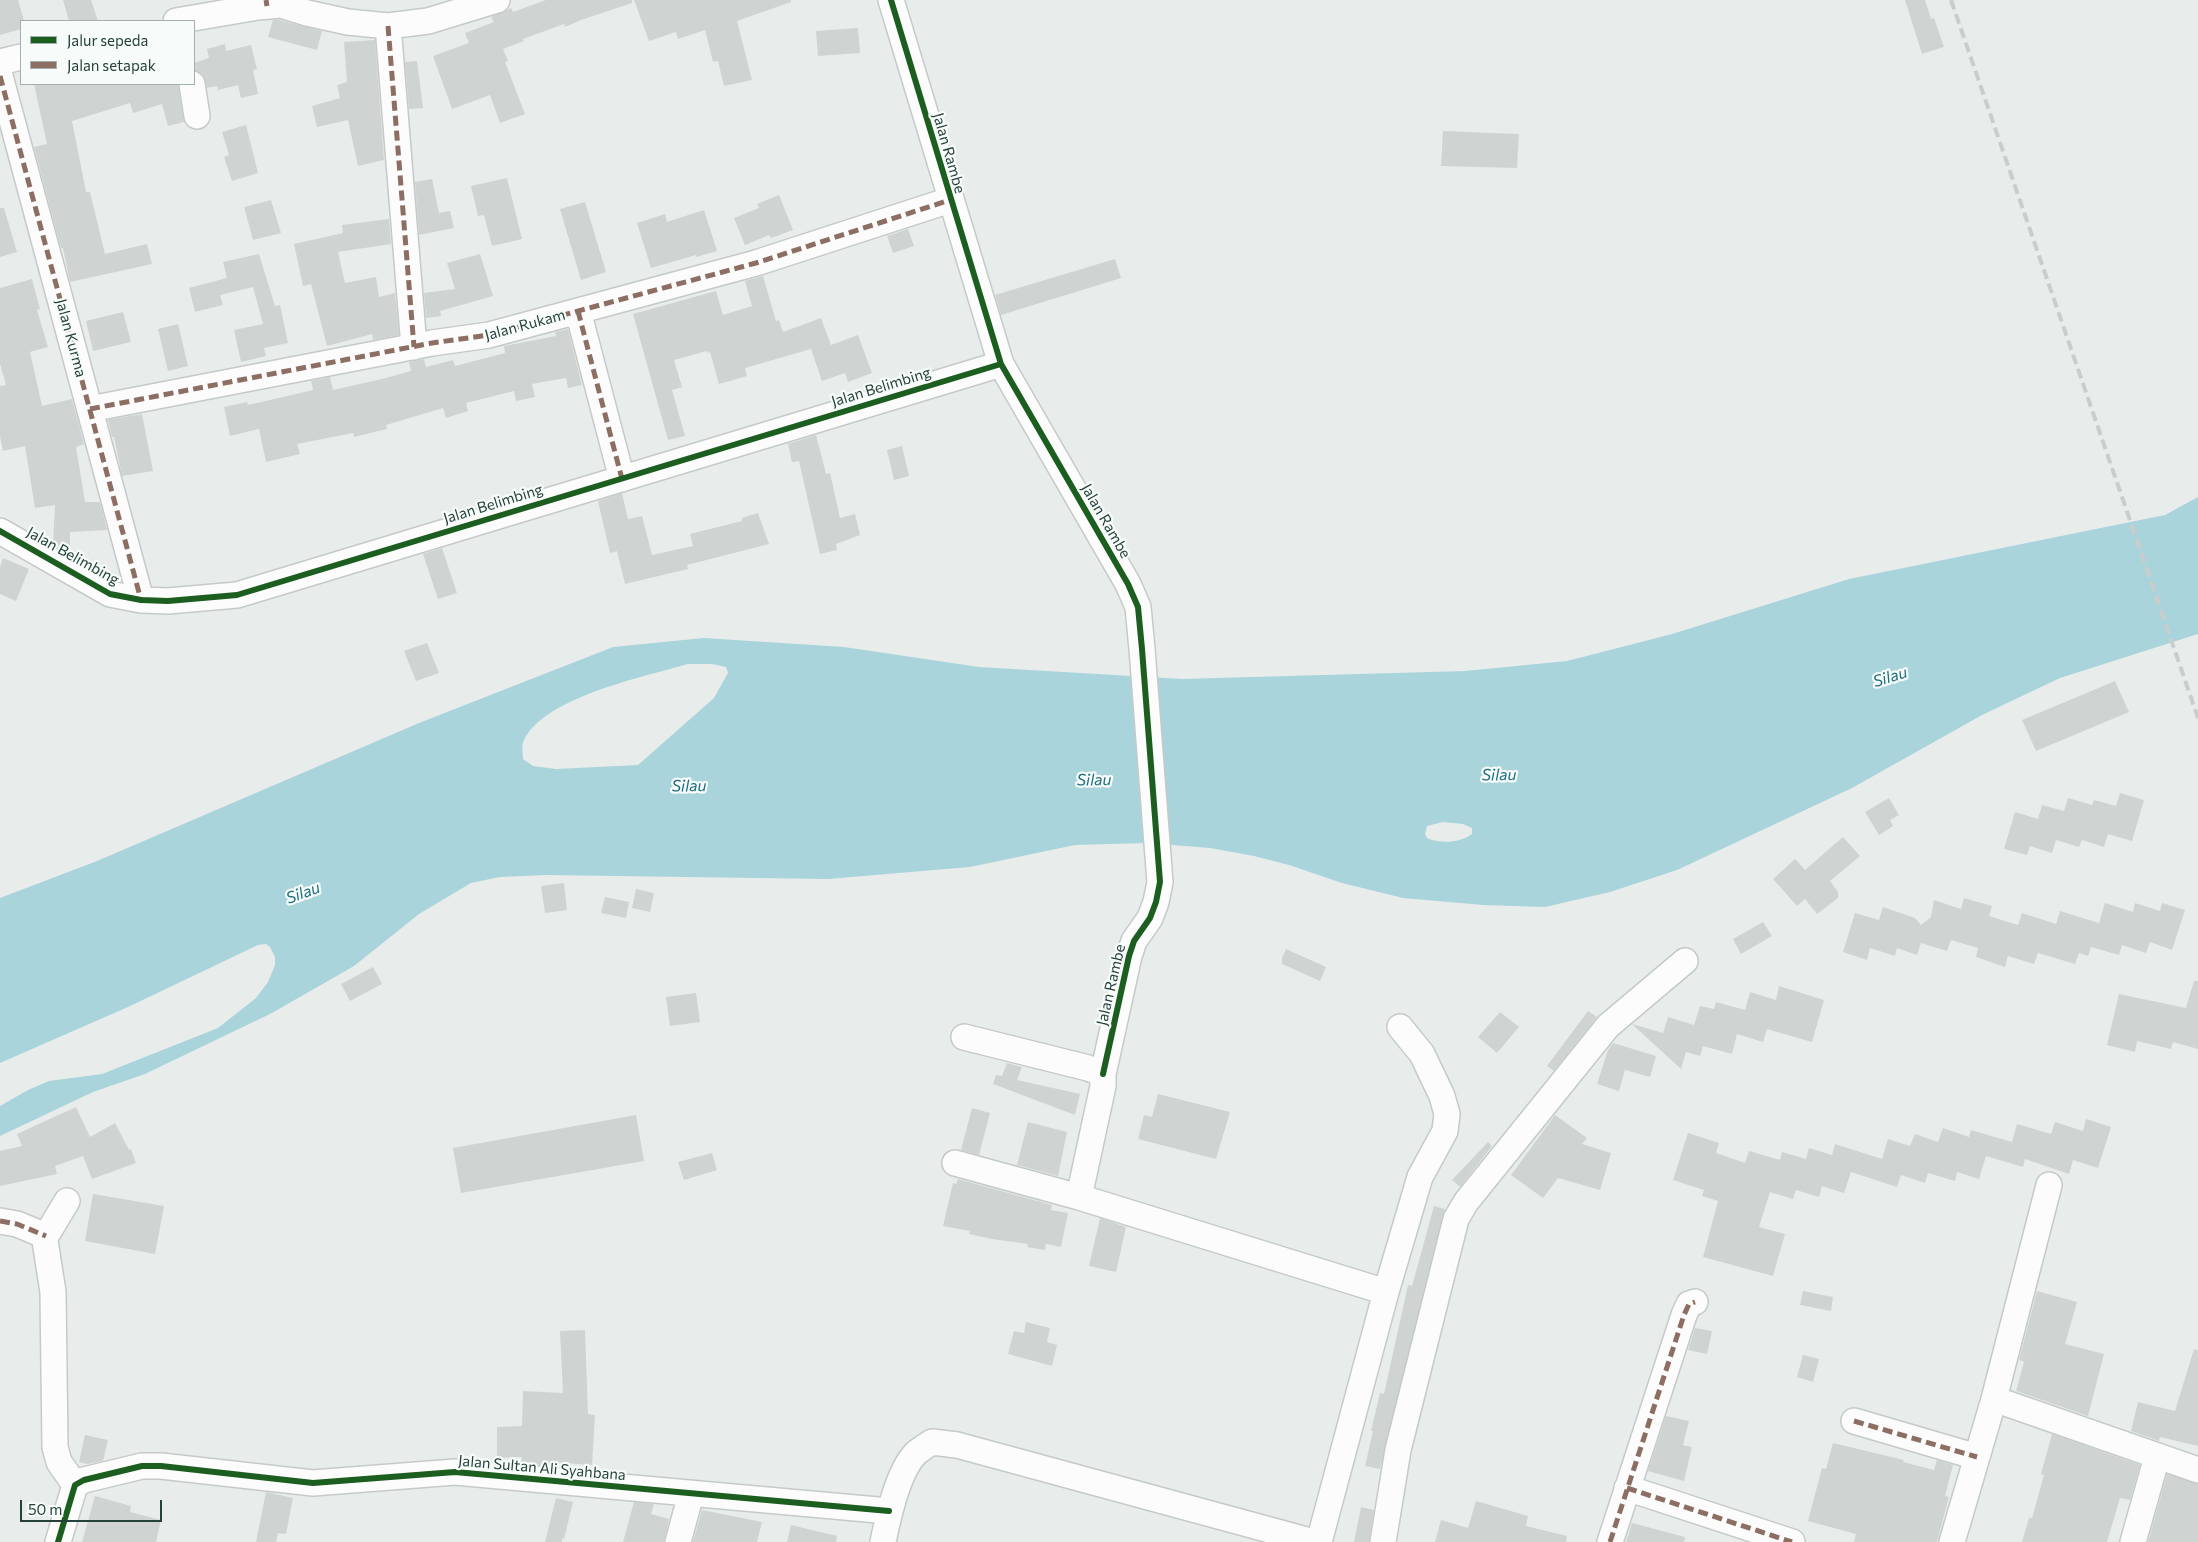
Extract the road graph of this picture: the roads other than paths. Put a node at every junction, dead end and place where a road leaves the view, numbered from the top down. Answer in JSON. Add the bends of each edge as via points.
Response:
{"nodes":[{"id":1,"x":497,"y":0,"type":"edge"},
{"id":2,"x":891,"y":0,"type":"edge"},
{"id":3,"x":267,"y":3,"type":"edge"},
{"id":4,"x":183,"y":13,"type":"edge"},
{"id":5,"x":388,"y":26,"type":"junction"},
{"id":6,"x":20,"y":57,"type":"edge"},
{"id":7,"x":0,"y":62,"type":"edge"},
{"id":8,"x":0,"y":76,"type":"edge"},
{"id":9,"x":192,"y":85,"type":"edge"},
{"id":10,"x":197,"y":116,"type":"dead end"},
{"id":11,"x":950,"y":200,"type":"junction"},
{"id":12,"x":578,"y":311,"type":"junction"},
{"id":13,"x":414,"y":347,"type":"junction"},
{"id":14,"x":1001,"y":364,"type":"junction"},
{"id":15,"x":90,"y":409,"type":"junction"},
{"id":16,"x":622,"y":478,"type":"junction"},
{"id":17,"x":0,"y":531,"type":"edge"},
{"id":18,"x":141,"y":600,"type":"junction"},
{"id":19,"x":1685,"y":962,"type":"dead end"},
{"id":20,"x":1400,"y":1027,"type":"dead end"},
{"id":21,"x":964,"y":1038,"type":"dead end"},
{"id":22,"x":1103,"y":1074,"type":"junction"},
{"id":23,"x":955,"y":1163,"type":"dead end"},
{"id":24,"x":2049,"y":1185,"type":"dead end"},
{"id":25,"x":1079,"y":1196,"type":"junction"},
{"id":26,"x":67,"y":1202,"type":"dead end"},
{"id":27,"x":0,"y":1221,"type":"edge"},
{"id":28,"x":46,"y":1236,"type":"junction"},
{"id":29,"x":1386,"y":1292,"type":"junction"},
{"id":30,"x":1695,"y":1302,"type":"dead end"},
{"id":31,"x":1994,"y":1399,"type":"junction"},
{"id":32,"x":1854,"y":1421,"type":"dead end"},
{"id":33,"x":1977,"y":1457,"type":"junction"},
{"id":34,"x":2157,"y":1457,"type":"junction"},
{"id":35,"x":2198,"y":1470,"type":"edge"},
{"id":36,"x":76,"y":1485,"type":"junction"},
{"id":37,"x":1628,"y":1488,"type":"junction"},
{"id":38,"x":691,"y":1494,"type":"junction"},
{"id":39,"x":889,"y":1511,"type":"junction"},
{"id":40,"x":58,"y":1542,"type":"edge"},
{"id":41,"x":678,"y":1542,"type":"edge"},
{"id":42,"x":883,"y":1542,"type":"edge"},
{"id":43,"x":1314,"y":1542,"type":"edge"},
{"id":44,"x":1319,"y":1542,"type":"edge"},
{"id":45,"x":1383,"y":1542,"type":"edge"},
{"id":46,"x":1610,"y":1542,"type":"edge"},
{"id":47,"x":1792,"y":1542,"type":"edge"},
{"id":48,"x":1952,"y":1542,"type":"edge"},
{"id":49,"x":2133,"y":1542,"type":"edge"}],
"edges":[{"from":1,"to":5,"type":"street","via":[[428,21]]},
{"from":2,"to":11,"type":"street","name":"Jalan Rambe"},
{"from":3,"to":4,"type":"street"},
{"from":3,"to":5,"type":"street","via":[[348,22]]},
{"from":5,"to":13,"type":"street"},
{"from":6,"to":7,"type":"street"},
{"from":8,"to":15,"type":"street","name":"Jalan Kurma"},
{"from":9,"to":10,"type":"street"},
{"from":11,"to":12,"type":"street","name":"Jalan Rukam","via":[[756,263]]},
{"from":11,"to":14,"type":"street","name":"Jalan Rambe"},
{"from":12,"to":13,"type":"street","name":"Jalan Rukam","via":[[488,335]]},
{"from":12,"to":16,"type":"street"},
{"from":13,"to":15,"type":"street","name":"Jalan Rukam"},
{"from":14,"to":16,"type":"street","name":"Jalan Belimbing"},
{"from":14,"to":22,"type":"street","name":"Jalan Rambe","via":[[1128,584],[1138,607],[1160,882],[1150,918],[1134,941],[1129,956]]},
{"from":15,"to":18,"type":"street","name":"Jalan Kurma"},
{"from":16,"to":18,"type":"street","name":"Jalan Belimbing","via":[[237,595]]},
{"from":17,"to":18,"type":"street","name":"Jalan Belimbing","via":[[110,594]]},
{"from":19,"to":45,"type":"street","via":[[1608,1026],[1466,1202],[1456,1219],[1398,1450]]},
{"from":20,"to":29,"type":"street","via":[[1422,1054],[1448,1114],[1445,1130],[1420,1177]]},
{"from":21,"to":22,"type":"street"},
{"from":22,"to":25,"type":"street","name":"Jalan Rambe"},
{"from":23,"to":25,"type":"street"},
{"from":24,"to":31,"type":"street"},
{"from":25,"to":29,"type":"street"},
{"from":26,"to":28,"type":"street"},
{"from":27,"to":28,"type":"street"},
{"from":28,"to":36,"type":"street","via":[[53,1292],[55,1448],[59,1462]]},
{"from":29,"to":44,"type":"street"},
{"from":30,"to":37,"type":"street","via":[[1689,1304],[1684,1315]]},
{"from":31,"to":33,"type":"street"},
{"from":31,"to":34,"type":"street"},
{"from":32,"to":33,"type":"street"},
{"from":33,"to":48,"type":"street"},
{"from":34,"to":35,"type":"street"},
{"from":34,"to":49,"type":"street"},
{"from":36,"to":38,"type":"street","name":"Jalan Sultan Ali Syahbana","via":[[84,1480],[152,1465],[313,1483],[455,1472]]},
{"from":36,"to":40,"type":"street"},
{"from":37,"to":46,"type":"street"},
{"from":37,"to":47,"type":"street"},
{"from":38,"to":39,"type":"street","name":"Jalan Sultan Ali Syahbana"},
{"from":38,"to":41,"type":"street"},
{"from":39,"to":42,"type":"street"},
{"from":39,"to":43,"type":"street","via":[[915,1454],[932,1442],[957,1445]]}]}
